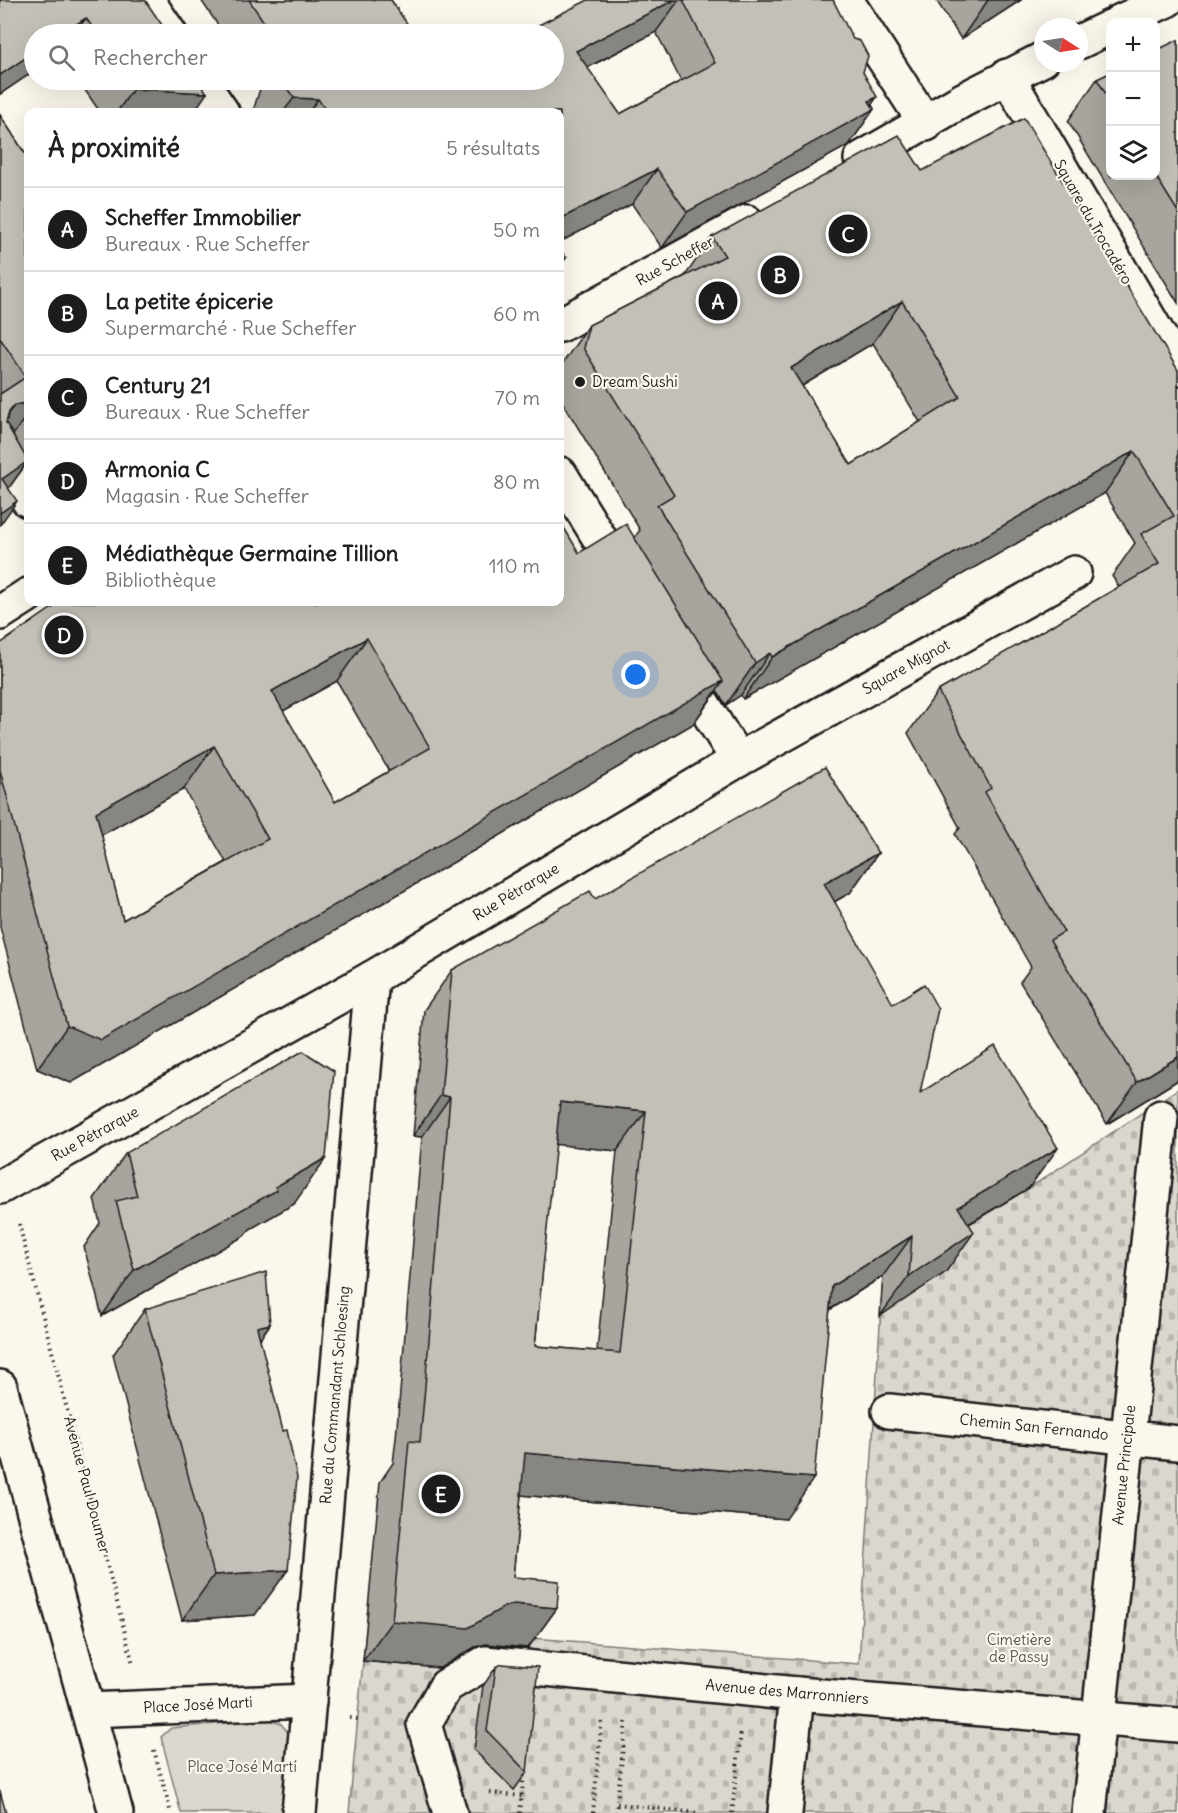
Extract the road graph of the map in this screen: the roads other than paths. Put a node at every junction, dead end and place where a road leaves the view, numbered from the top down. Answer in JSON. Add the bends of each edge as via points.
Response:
{"nodes":[{"id":1,"x":147,"y":0,"type":"edge"},
{"id":2,"x":846,"y":0,"type":"edge"},
{"id":3,"x":1167,"y":0,"type":"edge"},
{"id":4,"x":1128,"y":18,"type":"edge"},
{"id":5,"x":163,"y":24,"type":"edge"},
{"id":6,"x":1106,"y":29,"type":"edge"},
{"id":7,"x":1088,"y":38,"type":"edge"},
{"id":8,"x":1034,"y":63,"type":"edge"},
{"id":9,"x":1007,"y":76,"type":"junction"},
{"id":10,"x":207,"y":90,"type":"edge"},
{"id":11,"x":219,"y":108,"type":"edge"},
{"id":12,"x":926,"y":124,"type":"junction"},
{"id":13,"x":832,"y":175,"type":"edge"},
{"id":14,"x":769,"y":210,"type":"edge"},
{"id":15,"x":564,"y":323,"type":"edge"},
{"id":16,"x":1178,"y":368,"type":"edge"},
{"id":17,"x":0,"y":457,"type":"edge"},
{"id":18,"x":564,"y":480,"type":"edge"},
{"id":19,"x":24,"y":494,"type":"edge"},
{"id":20,"x":1074,"y":573,"type":"dead end"},
{"id":21,"x":24,"y":598,"type":"edge"},
{"id":22,"x":639,"y":602,"type":"edge"},
{"id":23,"x":0,"y":613,"type":"edge"},
{"id":24,"x":664,"y":641,"type":"edge"},
{"id":25,"x":738,"y":760,"type":"junction"},
{"id":26,"x":372,"y":978,"type":"junction"},
{"id":27,"x":1161,"y":1117,"type":"edge"},
{"id":28,"x":4,"y":1185,"type":"edge"},
{"id":29,"x":0,"y":1387,"type":"edge"},
{"id":30,"x":890,"y":1411,"type":"dead end"},
{"id":31,"x":1126,"y":1438,"type":"junction"},
{"id":32,"x":1178,"y":1443,"type":"edge"},
{"id":33,"x":797,"y":1694,"type":"junction"},
{"id":34,"x":309,"y":1701,"type":"junction"},
{"id":35,"x":88,"y":1710,"type":"junction"},
{"id":36,"x":1099,"y":1718,"type":"junction"},
{"id":37,"x":1178,"y":1725,"type":"edge"},
{"id":38,"x":116,"y":1813,"type":"edge"},
{"id":39,"x":299,"y":1813,"type":"edge"},
{"id":40,"x":450,"y":1813,"type":"edge"},
{"id":41,"x":785,"y":1813,"type":"edge"},
{"id":42,"x":1089,"y":1813,"type":"edge"}],
"edges":[{"from":1,"to":5,"type":"street"},
{"from":2,"to":12,"type":"street"},
{"from":3,"to":4,"type":"street"},
{"from":6,"to":7,"type":"street"},
{"from":8,"to":9,"type":"street"},
{"from":9,"to":12,"type":"street"},
{"from":9,"to":16,"type":"street","name":"Square du Trocadéro"},
{"from":10,"to":11,"type":"street"},
{"from":12,"to":13,"type":"street"},
{"from":14,"to":15,"type":"street","name":"Rue Scheffer"},
{"from":17,"to":19,"type":"street"},
{"from":18,"to":22,"type":"street"},
{"from":20,"to":25,"type":"street","name":"Square Mignot"},
{"from":21,"to":23,"type":"street"},
{"from":24,"to":25,"type":"street"},
{"from":25,"to":26,"type":"street","name":"Rue Pétrarque"},
{"from":26,"to":28,"type":"street","name":"Rue Pétrarque"},
{"from":26,"to":34,"type":"street","name":"Rue du Commandant Schloesing"},
{"from":27,"to":31,"type":"street","name":"Avenue Principale"},
{"from":29,"to":35,"type":"street"},
{"from":30,"to":31,"type":"street","name":"Chemin San Fernando"},
{"from":31,"to":32,"type":"street","name":"Chemin San Fernando"},
{"from":31,"to":36,"type":"street","name":"Avenue Principale"},
{"from":33,"to":36,"type":"street","name":"Avenue des Marronniers"},
{"from":33,"to":40,"type":"street","name":"Avenue des Marronniers","via":[[485,1663],[446,1686],[424,1724]]},
{"from":33,"to":41,"type":"street"},
{"from":34,"to":35,"type":"street","name":"Place José Marti"},
{"from":34,"to":39,"type":"street","name":"Rue du Commandant Schloesing"},
{"from":35,"to":38,"type":"street"},
{"from":36,"to":37,"type":"street","name":"Avenue des Marronniers"},
{"from":36,"to":42,"type":"street","name":"Avenue Principale"}]}
